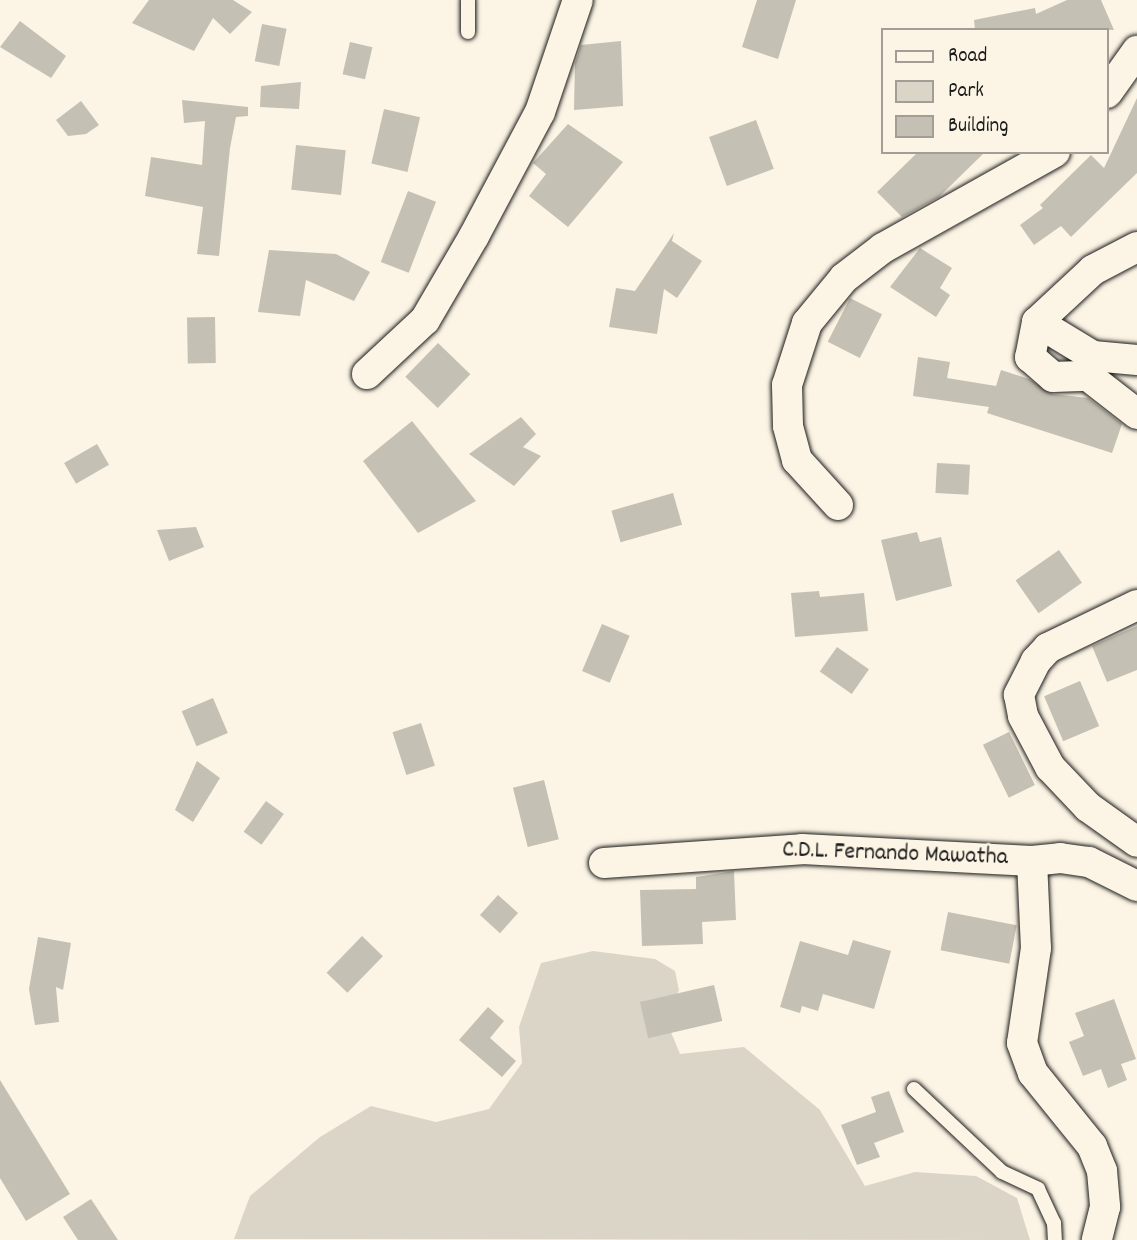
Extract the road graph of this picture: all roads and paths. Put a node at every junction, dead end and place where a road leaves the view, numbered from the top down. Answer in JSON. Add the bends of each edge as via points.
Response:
{"nodes":[{"id":1,"x":468,"y":0,"type":"edge"},
{"id":2,"x":578,"y":0,"type":"edge"},
{"id":3,"x":468,"y":32,"type":"dead end"},
{"id":4,"x":1137,"y":51,"type":"edge"},
{"id":5,"x":1109,"y":90,"type":"edge"},
{"id":6,"x":1051,"y":154,"type":"edge"},
{"id":7,"x":1137,"y":247,"type":"edge"},
{"id":8,"x":1037,"y":322,"type":"junction"},
{"id":9,"x":1137,"y":360,"type":"edge"},
{"id":10,"x":367,"y":374,"type":"dead end"},
{"id":11,"x":1137,"y":414,"type":"edge"},
{"id":12,"x":838,"y":505,"type":"dead end"},
{"id":13,"x":1137,"y":605,"type":"edge"},
{"id":14,"x":1137,"y":842,"type":"edge"},
{"id":15,"x":1032,"y":861,"type":"junction"},
{"id":16,"x":604,"y":863,"type":"dead end"},
{"id":17,"x":1137,"y":886,"type":"edge"},
{"id":18,"x":914,"y":1090,"type":"dead end"},
{"id":19,"x":1055,"y":1240,"type":"edge"},
{"id":20,"x":1097,"y":1240,"type":"edge"}],
"edges":[{"from":1,"to":3,"type":"lane"},
{"from":2,"to":10,"type":"street","via":[[540,112],[474,236],[425,320]]},
{"from":4,"to":5,"type":"street"},
{"from":6,"to":12,"type":"street","via":[[883,248],[844,278],[807,323],[787,385],[788,426],[797,460]]},
{"from":7,"to":8,"type":"street","via":[[1093,270]]},
{"from":8,"to":9,"type":"street","via":[[1093,356]]},
{"from":8,"to":11,"type":"street","via":[[1030,358],[1038,367],[1053,377],[1088,376]]},
{"from":13,"to":14,"type":"street","via":[[1048,648],[1035,661],[1020,695],[1023,716],[1050,767],[1087,807]]},
{"from":15,"to":16,"type":"street","name":"C.D.L. Fernando Mawatha","via":[[802,849]]},
{"from":15,"to":17,"type":"street","via":[[1089,862]]},
{"from":15,"to":20,"type":"street","name":"C.D.L. Fernando Mawatha","via":[[1036,947],[1022,1043],[1033,1073],[1093,1146],[1102,1171],[1105,1207]]},
{"from":18,"to":19,"type":"lane","via":[[1002,1172],[1038,1189],[1054,1223]]}]}
